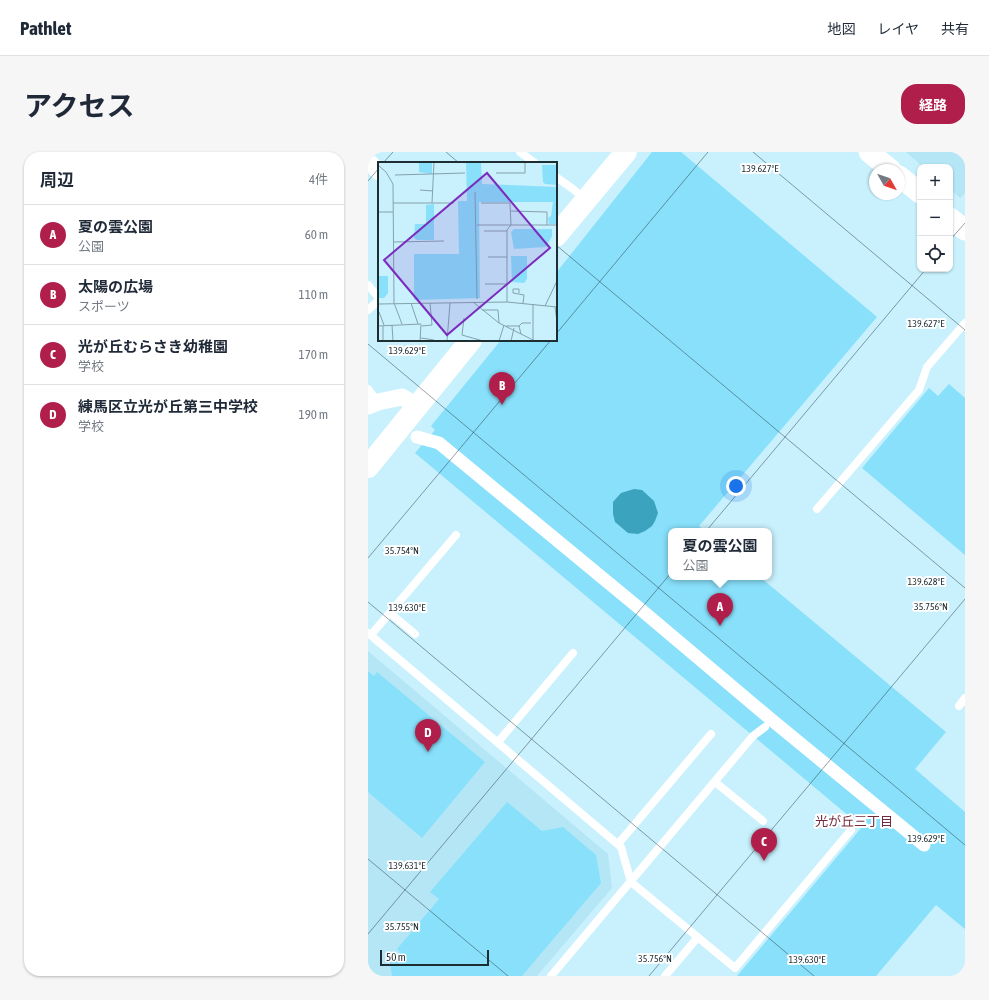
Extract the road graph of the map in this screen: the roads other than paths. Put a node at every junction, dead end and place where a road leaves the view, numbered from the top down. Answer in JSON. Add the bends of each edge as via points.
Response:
{"nodes":[{"id":1,"x":520,"y":152,"type":"edge"},
{"id":2,"x":626,"y":152,"type":"edge"},
{"id":3,"x":869,"y":152,"type":"edge"},
{"id":4,"x":368,"y":161,"type":"edge"},
{"id":5,"x":534,"y":162,"type":"edge"},
{"id":6,"x":884,"y":164,"type":"edge"},
{"id":7,"x":378,"y":171,"type":"edge"},
{"id":8,"x":557,"y":178,"type":"edge"},
{"id":9,"x":905,"y":181,"type":"edge"},
{"id":10,"x":917,"y":191,"type":"edge"},
{"id":11,"x":586,"y":200,"type":"junction"},
{"id":12,"x":953,"y":220,"type":"edge"},
{"id":13,"x":965,"y":230,"type":"edge"},
{"id":14,"x":557,"y":235,"type":"edge"},
{"id":15,"x":368,"y":285,"type":"edge"},
{"id":16,"x":378,"y":298,"type":"edge"},
{"id":17,"x":378,"y":300,"type":"edge"},
{"id":18,"x":368,"y":310,"type":"edge"},
{"id":19,"x":965,"y":323,"type":"edge"},
{"id":20,"x":470,"y":341,"type":"edge"},
{"id":21,"x":371,"y":399,"type":"edge"},
{"id":22,"x":417,"y":406,"type":"junction"},
{"id":23,"x":417,"y":437,"type":"dead end"},
{"id":24,"x":368,"y":468,"type":"edge"},
{"id":25,"x":816,"y":509,"type":"dead end"},
{"id":26,"x":456,"y":535,"type":"dead end"},
{"id":27,"x":390,"y":613,"type":"junction"},
{"id":28,"x":369,"y":634,"type":"edge"},
{"id":29,"x":415,"y":634,"type":"dead end"},
{"id":30,"x":573,"y":653,"type":"dead end"},
{"id":31,"x":965,"y":698,"type":"edge"},
{"id":32,"x":959,"y":706,"type":"dead end"},
{"id":33,"x":765,"y":727,"type":"dead end"},
{"id":34,"x":711,"y":734,"type":"dead end"},
{"id":35,"x":498,"y":742,"type":"junction"},
{"id":36,"x":715,"y":782,"type":"junction"},
{"id":37,"x":762,"y":821,"type":"dead end"},
{"id":38,"x":851,"y":830,"type":"dead end"},
{"id":39,"x":618,"y":844,"type":"junction"},
{"id":40,"x":924,"y":845,"type":"dead end"},
{"id":41,"x":630,"y":882,"type":"junction"},
{"id":42,"x":698,"y":937,"type":"junction"},
{"id":43,"x":551,"y":976,"type":"edge"},
{"id":44,"x":665,"y":976,"type":"edge"}],
"edges":[{"from":1,"to":5,"type":"lane"},
{"from":2,"to":11,"type":"main road"},
{"from":3,"to":6,"type":"street"},
{"from":4,"to":7,"type":"street"},
{"from":8,"to":11,"type":"lane"},
{"from":9,"to":10,"type":"street"},
{"from":11,"to":14,"type":"main road"},
{"from":12,"to":13,"type":"street"},
{"from":15,"to":16,"type":"lane"},
{"from":17,"to":18,"type":"lane"},
{"from":19,"to":25,"type":"lane","via":[[927,368],[919,390]]},
{"from":20,"to":22,"type":"main road"},
{"from":21,"to":22,"type":"street","via":[[402,397]]},
{"from":22,"to":24,"type":"main road"},
{"from":23,"to":40,"type":"street","via":[[439,443]]},
{"from":26,"to":27,"type":"lane"},
{"from":27,"to":28,"type":"lane"},
{"from":27,"to":29,"type":"lane"},
{"from":28,"to":35,"type":"lane"},
{"from":30,"to":35,"type":"lane"},
{"from":31,"to":32,"type":"lane"},
{"from":33,"to":36,"type":"lane","via":[[753,736]]},
{"from":34,"to":39,"type":"lane"},
{"from":35,"to":39,"type":"lane"},
{"from":36,"to":37,"type":"lane"},
{"from":36,"to":41,"type":"lane"},
{"from":38,"to":42,"type":"lane","via":[[735,968]]},
{"from":39,"to":41,"type":"lane"},
{"from":41,"to":42,"type":"lane"},
{"from":41,"to":43,"type":"lane"},
{"from":42,"to":44,"type":"lane"}]}
